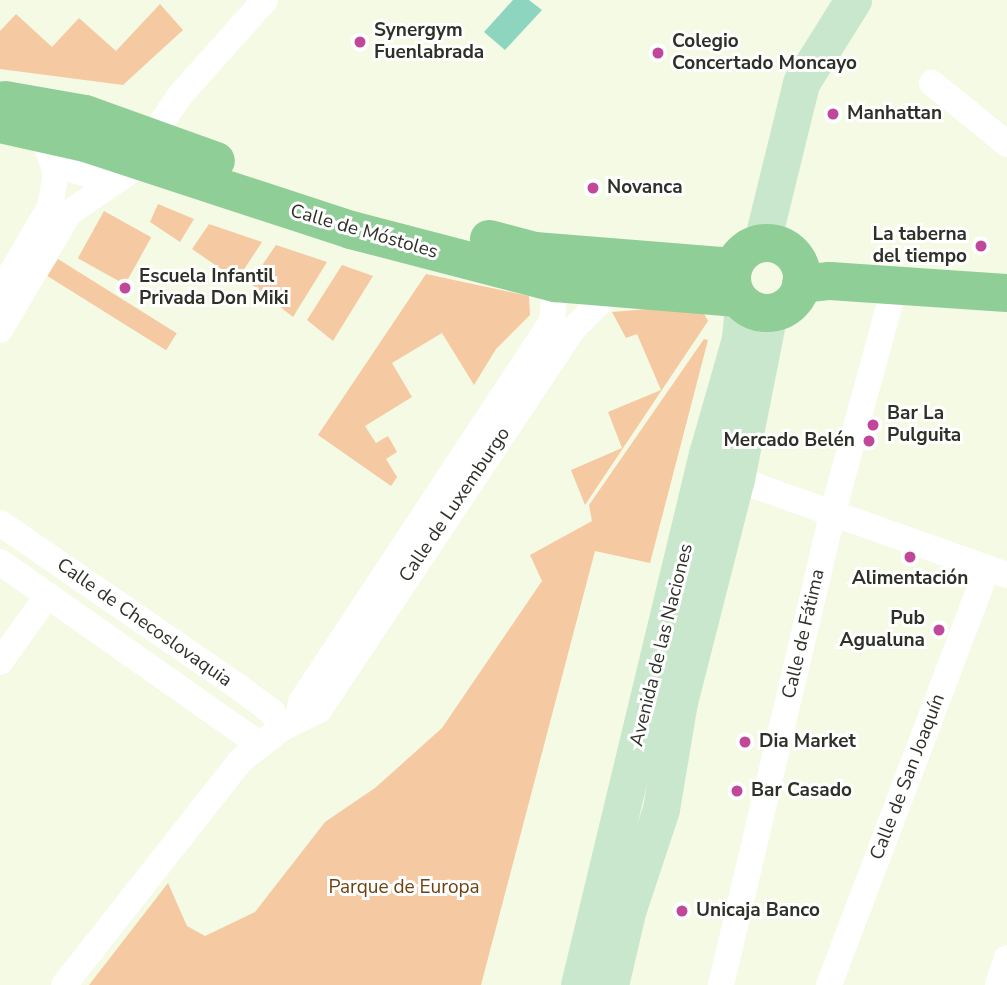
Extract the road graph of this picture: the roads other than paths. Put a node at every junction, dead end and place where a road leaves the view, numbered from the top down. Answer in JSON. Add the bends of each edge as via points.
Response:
{"nodes":[{"id":1,"x":853,"y":0,"type":"edge"},
{"id":2,"x":262,"y":1,"type":"edge"},
{"id":3,"x":932,"y":83,"type":"dead end"},
{"id":4,"x":0,"y":99,"type":"edge"},
{"id":5,"x":0,"y":124,"type":"edge"},
{"id":6,"x":45,"y":142,"type":"junction"},
{"id":7,"x":1007,"y":144,"type":"edge"},
{"id":8,"x":136,"y":160,"type":"junction"},
{"id":9,"x":762,"y":243,"type":"junction"},
{"id":10,"x":555,"y":283,"type":"junction"},
{"id":11,"x":802,"y":284,"type":"junction"},
{"id":12,"x":895,"y":285,"type":"junction"},
{"id":13,"x":614,"y":288,"type":"junction"},
{"id":14,"x":0,"y":292,"type":"edge"},
{"id":15,"x":1007,"y":293,"type":"edge"},
{"id":16,"x":745,"y":296,"type":"junction"},
{"id":17,"x":0,"y":330,"type":"edge"},
{"id":18,"x":736,"y":479,"type":"junction"},
{"id":19,"x":832,"y":515,"type":"junction"},
{"id":20,"x":0,"y":523,"type":"edge"},
{"id":21,"x":0,"y":562,"type":"edge"},
{"id":22,"x":997,"y":571,"type":"edge"},
{"id":23,"x":48,"y":595,"type":"junction"},
{"id":24,"x":0,"y":662,"type":"edge"},
{"id":25,"x":290,"y":724,"type":"junction"},
{"id":26,"x":259,"y":744,"type":"junction"},
{"id":27,"x":1007,"y":958,"type":"edge"},
{"id":28,"x":64,"y":985,"type":"edge"},
{"id":29,"x":579,"y":985,"type":"edge"},
{"id":30,"x":610,"y":985,"type":"edge"},
{"id":31,"x":721,"y":985,"type":"edge"},
{"id":32,"x":829,"y":985,"type":"edge"},
{"id":33,"x":998,"y":985,"type":"edge"}],
"edges":[{"from":1,"to":9,"type":"main road","via":[[801,83]]},
{"from":2,"to":8,"type":"street","via":[[181,94]]},
{"from":3,"to":7,"type":"street"},
{"from":4,"to":8,"type":"main road","name":"Calle de Móstoles","via":[[85,114]]},
{"from":5,"to":6,"type":"main road","name":"Calle de Móstoles"},
{"from":6,"to":8,"type":"main road","name":"Calle de Móstoles"},
{"from":6,"to":14,"type":"street","via":[[56,172],[50,206]]},
{"from":8,"to":10,"type":"main road","name":"Calle de Móstoles","via":[[351,230]]},
{"from":8,"to":16,"type":"main road","name":"Calle de Móstoles"},
{"from":8,"to":17,"type":"street","via":[[69,213]]},
{"from":9,"to":11,"type":"main road","via":[[788,249],[802,271]]},
{"from":9,"to":16,"type":"main road","via":[[750,246]]},
{"from":10,"to":13,"type":"main road","name":"Calle de Móstoles"},
{"from":10,"to":25,"type":"street","name":"Calle de Luxemburgo","via":[[552,321]]},
{"from":11,"to":12,"type":"main road"},
{"from":11,"to":16,"type":"main road","via":[[790,304]]},
{"from":12,"to":15,"type":"main road"},
{"from":12,"to":19,"type":"street","name":"Calle de Fátima"},
{"from":13,"to":16,"type":"main road","name":"Calle de Móstoles"},
{"from":13,"to":25,"type":"street","name":"Calle de Luxemburgo","via":[[574,328],[319,710]]},
{"from":16,"to":18,"type":"main road","name":"Avenida de las Naciones"},
{"from":16,"to":29,"type":"main road","name":"Avenida de las Naciones","via":[[740,339],[707,454]]},
{"from":18,"to":19,"type":"street"},
{"from":18,"to":30,"type":"main road","name":"Avenida de las Naciones","via":[[679,702],[661,810],[627,912]]},
{"from":19,"to":22,"type":"street"},
{"from":19,"to":31,"type":"street","name":"Calle de Fátima"},
{"from":20,"to":25,"type":"street","name":"Calle de Checoslovaquia"},
{"from":21,"to":23,"type":"street","name":"Calle de Checoslovaquia"},
{"from":22,"to":32,"type":"street","name":"Calle de San Joaquín"},
{"from":23,"to":24,"type":"street"},
{"from":23,"to":26,"type":"street","name":"Calle de Checoslovaquia"},
{"from":25,"to":26,"type":"street","name":"Calle de Luxemburgo"},
{"from":26,"to":28,"type":"street","name":"Calle de Luxemburgo","via":[[240,761]]},
{"from":27,"to":33,"type":"street"}]}
